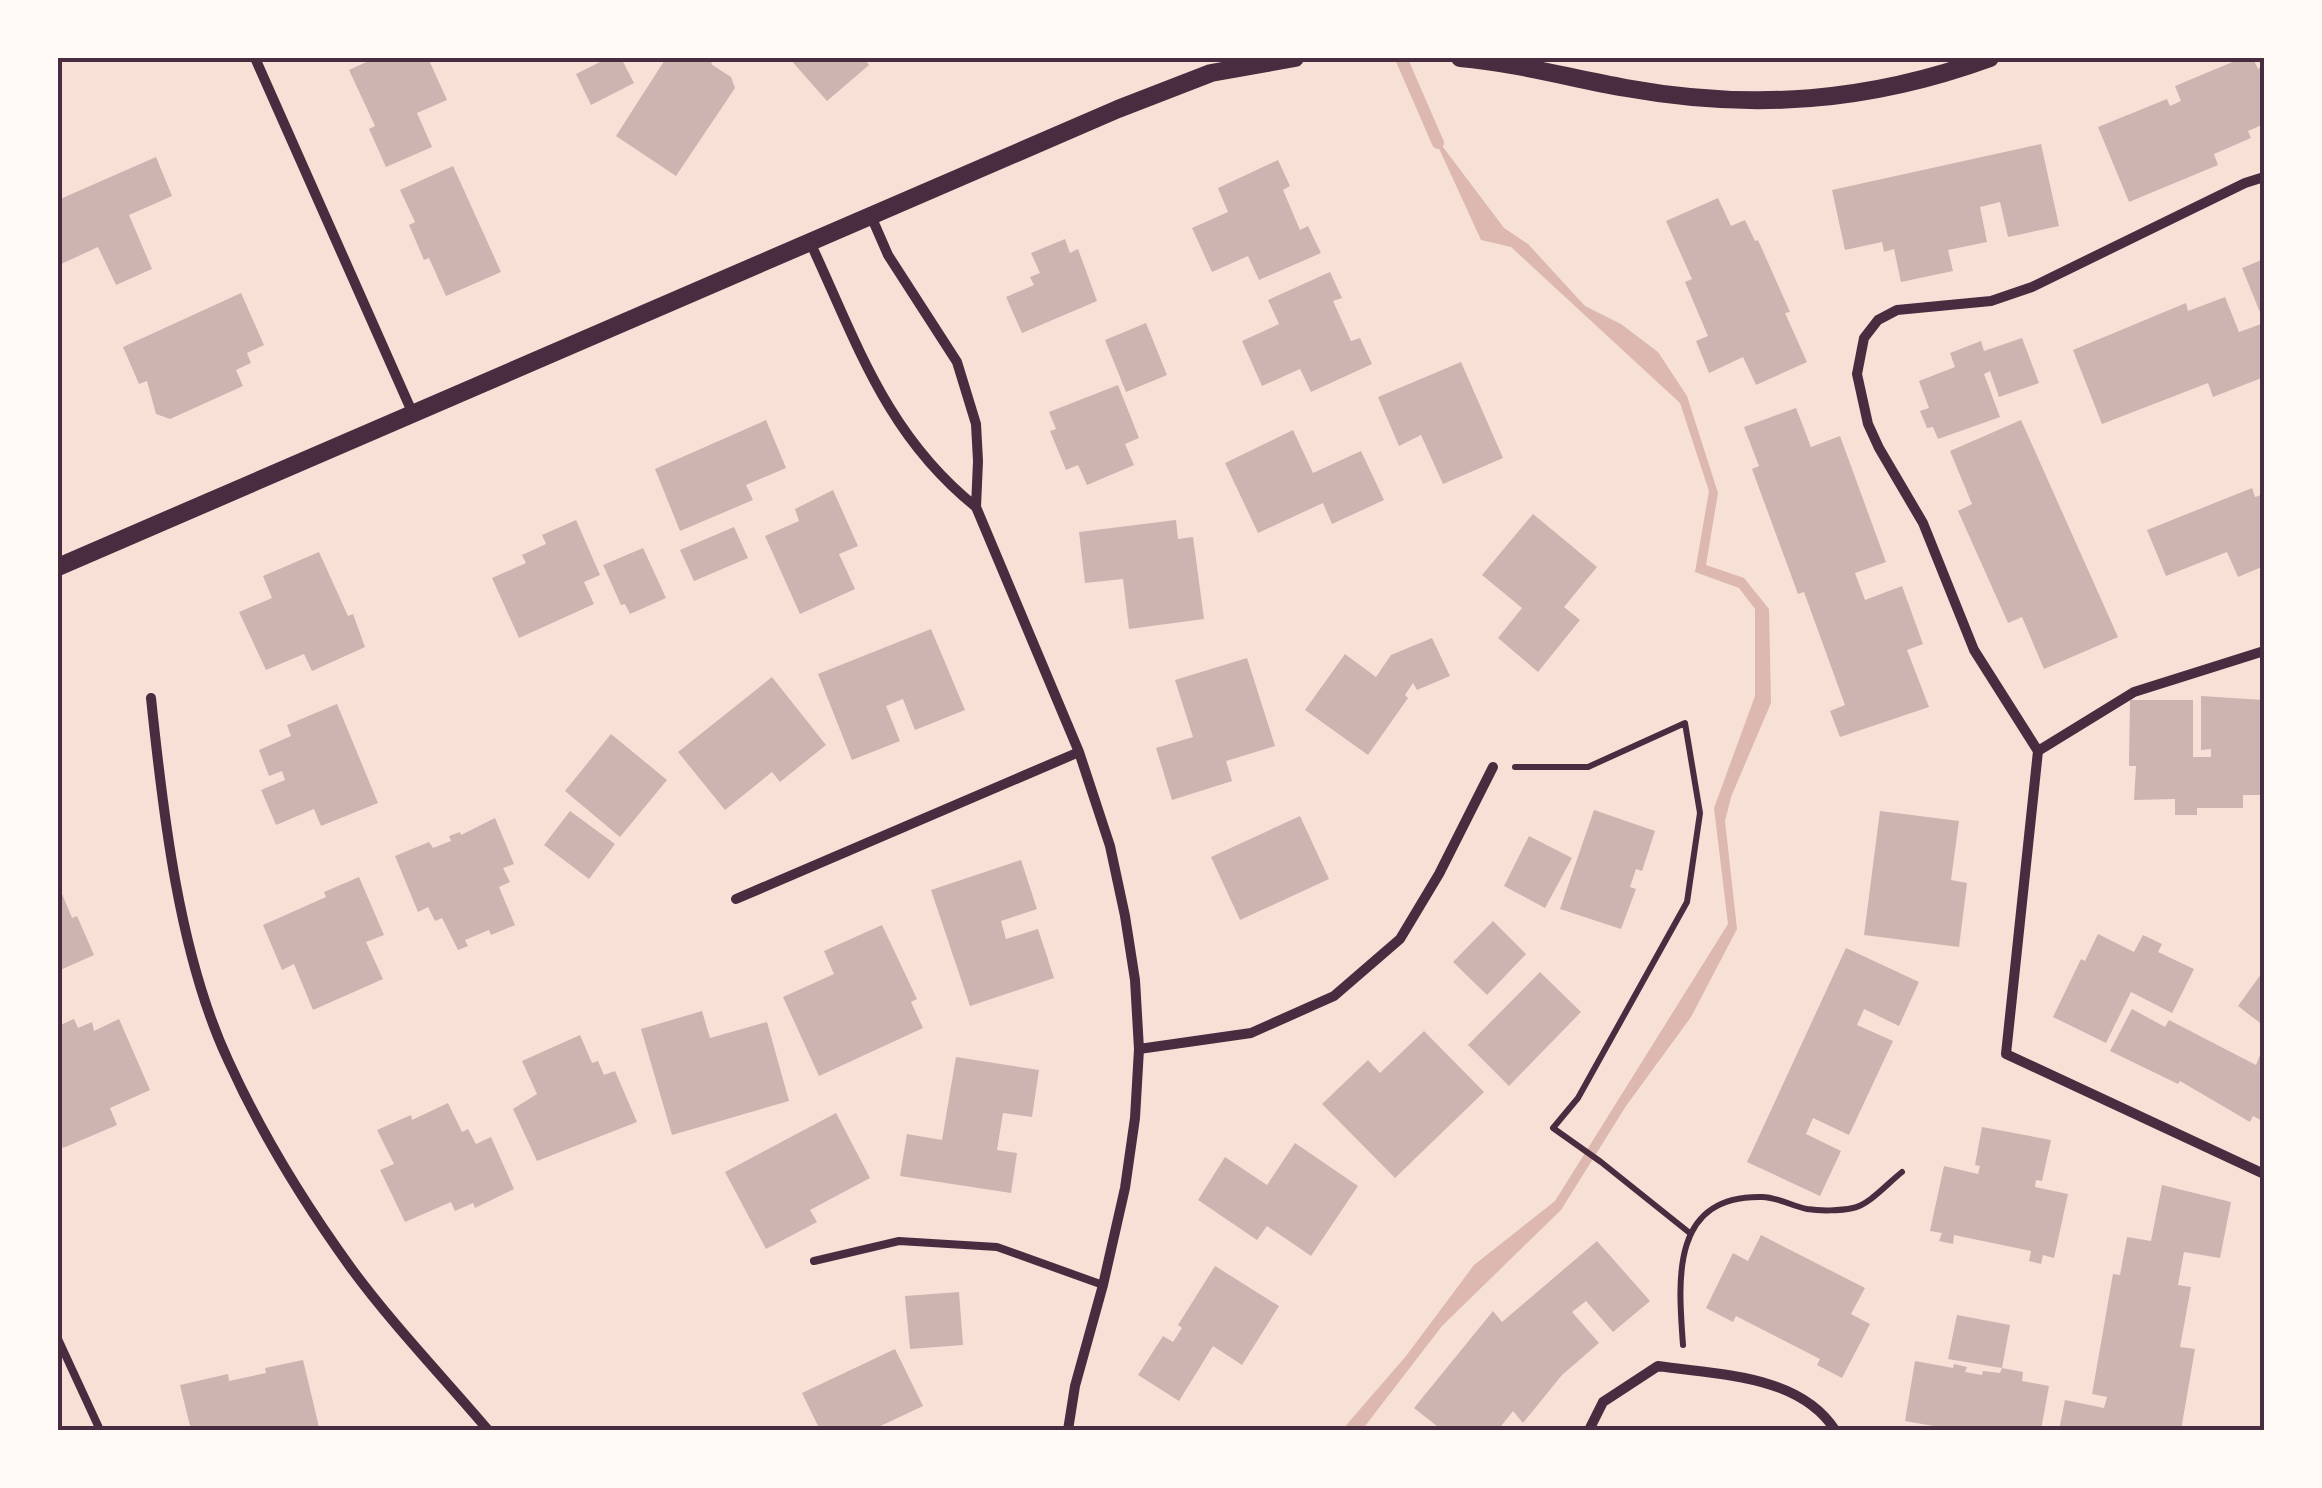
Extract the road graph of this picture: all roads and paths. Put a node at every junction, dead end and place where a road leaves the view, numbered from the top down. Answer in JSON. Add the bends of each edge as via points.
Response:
{"nodes":[{"id":1,"x":255,"y":58,"type":"edge"},
{"id":2,"x":1296,"y":58,"type":"edge"},
{"id":3,"x":1460,"y":58,"type":"edge"},
{"id":4,"x":1470,"y":58,"type":"edge"},
{"id":5,"x":1990,"y":58,"type":"edge"},
{"id":6,"x":2264,"y":177,"type":"edge"},
{"id":7,"x":870,"y":216,"type":"junction"},
{"id":8,"x":810,"y":242,"type":"junction"},
{"id":9,"x":414,"y":414,"type":"junction"},
{"id":10,"x":976,"y":508,"type":"junction"},
{"id":11,"x":58,"y":566,"type":"edge"},
{"id":12,"x":2264,"y":651,"type":"edge"},
{"id":13,"x":151,"y":698,"type":"dead end"},
{"id":14,"x":2038,"y":751,"type":"junction"},
{"id":15,"x":1079,"y":752,"type":"junction"},
{"id":16,"x":1494,"y":768,"type":"joint"},
{"id":17,"x":736,"y":899,"type":"dead end"},
{"id":18,"x":1139,"y":1048,"type":"junction"},
{"id":19,"x":1902,"y":1172,"type":"dead end"},
{"id":20,"x":2264,"y":1174,"type":"edge"},
{"id":21,"x":1691,"y":1234,"type":"junction"},
{"id":22,"x":814,"y":1260,"type":"dead end"},
{"id":23,"x":1104,"y":1284,"type":"junction"},
{"id":24,"x":58,"y":1338,"type":"edge"},
{"id":25,"x":1684,"y":1370,"type":"junction"},
{"id":26,"x":100,"y":1430,"type":"edge"},
{"id":27,"x":488,"y":1430,"type":"edge"},
{"id":28,"x":1068,"y":1430,"type":"edge"},
{"id":29,"x":1588,"y":1430,"type":"edge"},
{"id":30,"x":1835,"y":1430,"type":"edge"}],
"edges":[{"from":1,"to":9,"type":"street"},
{"from":2,"to":7,"type":"street","via":[[1211,73],[1166,89]]},
{"from":3,"to":4,"type":"street"},
{"from":4,"to":5,"type":"street","via":[[1626,88],[1768,100],[1907,86]]},
{"from":6,"to":14,"type":"street","via":[[2032,288],[1992,301],[1897,310],[1864,338],[1857,374],[1868,424],[1923,523],[1974,650]]},
{"from":7,"to":8,"type":"street"},
{"from":7,"to":10,"type":"street","via":[[958,362],[976,424]]},
{"from":8,"to":9,"type":"street"},
{"from":8,"to":10,"type":"street","via":[[882,399],[941,480]]},
{"from":9,"to":11,"type":"street"},
{"from":10,"to":15,"type":"street"},
{"from":12,"to":14,"type":"street","via":[[2134,692]]},
{"from":13,"to":27,"type":"street","via":[[189,941],[227,1058],[299,1193],[354,1271]]},
{"from":14,"to":20,"type":"street","via":[[2006,1054]]},
{"from":15,"to":17,"type":"street"},
{"from":15,"to":18,"type":"street","via":[[1125,916]]},
{"from":16,"to":18,"type":"street","via":[[1400,939],[1334,996],[1252,1033]]},
{"from":16,"to":21,"type":"path","via":[[1588,767],[1686,723],[1700,813],[1687,902],[1578,1098],[1553,1128]]},
{"from":18,"to":23,"type":"street","via":[[1125,1188]]},
{"from":19,"to":21,"type":"path","via":[[1857,1208],[1810,1210],[1765,1196],[1726,1200],[1696,1220]]},
{"from":21,"to":25,"type":"path","via":[[1679,1292]]},
{"from":22,"to":23,"type":"lane","via":[[899,1241],[997,1248]]},
{"from":23,"to":28,"type":"street"},
{"from":24,"to":26,"type":"lane"},
{"from":25,"to":29,"type":"street","via":[[1658,1366],[1603,1402]]},
{"from":25,"to":30,"type":"street","via":[[1794,1393]]}]}
